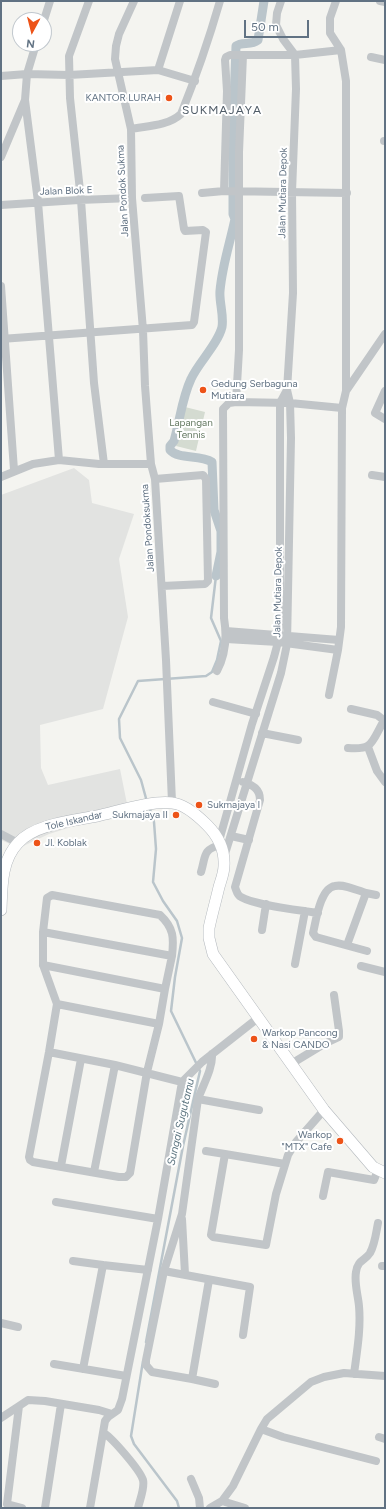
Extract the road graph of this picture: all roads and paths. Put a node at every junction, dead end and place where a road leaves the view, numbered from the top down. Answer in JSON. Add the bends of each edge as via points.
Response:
{"nodes":[{"id":1,"x":50,"y":1,"type":"edge"},
{"id":2,"x":89,"y":1,"type":"edge"},
{"id":3,"x":134,"y":1,"type":"edge"},
{"id":4,"x":180,"y":1,"type":"edge"},
{"id":5,"x":220,"y":1,"type":"edge"},
{"id":6,"x":281,"y":1,"type":"edge"},
{"id":7,"x":336,"y":1,"type":"edge"},
{"id":8,"x":380,"y":1,"type":"edge"},
{"id":9,"x":385,"y":2,"type":"edge"},
{"id":10,"x":47,"y":12,"type":"edge"},
{"id":11,"x":340,"y":50,"type":"junction"},
{"id":12,"x":34,"y":52,"type":"edge"},
{"id":13,"x":237,"y":55,"type":"junction"},
{"id":14,"x":295,"y":55,"type":"junction"},
{"id":15,"x":371,"y":57,"type":"dead end"},
{"id":16,"x":385,"y":60,"type":"edge"},
{"id":17,"x":158,"y":70,"type":"junction"},
{"id":18,"x":118,"y":72,"type":"junction"},
{"id":19,"x":27,"y":74,"type":"junction"},
{"id":20,"x":69,"y":75,"type":"junction"},
{"id":21,"x":1,"y":76,"type":"edge"},
{"id":22,"x":195,"y":81,"type":"junction"},
{"id":23,"x":25,"y":100,"type":"junction"},
{"id":24,"x":130,"y":129,"type":"junction"},
{"id":25,"x":1,"y":157,"type":"edge"},
{"id":26,"x":232,"y":191,"type":"junction"},
{"id":27,"x":292,"y":192,"type":"junction"},
{"id":28,"x":347,"y":193,"type":"junction"},
{"id":29,"x":202,"y":194,"type":"dead end"},
{"id":30,"x":132,"y":198,"type":"junction"},
{"id":31,"x":145,"y":198,"type":"dead end"},
{"id":32,"x":81,"y":200,"type":"junction"},
{"id":33,"x":38,"y":202,"type":"junction"},
{"id":34,"x":1,"y":205,"type":"edge"},
{"id":35,"x":1,"y":286,"type":"edge"},
{"id":36,"x":143,"y":330,"type":"junction"},
{"id":37,"x":91,"y":332,"type":"junction"},
{"id":38,"x":385,"y":334,"type":"edge"},
{"id":39,"x":49,"y":335,"type":"junction"},
{"id":40,"x":3,"y":339,"type":"edge"},
{"id":41,"x":145,"y":386,"type":"joint"},
{"id":42,"x":287,"y":390,"type":"junction"},
{"id":43,"x":385,"y":391,"type":"edge"},
{"id":44,"x":346,"y":392,"type":"junction"},
{"id":45,"x":236,"y":402,"type":"junction"},
{"id":46,"x":280,"y":403,"type":"junction"},
{"id":47,"x":290,"y":403,"type":"junction"},
{"id":48,"x":342,"y":408,"type":"junction"},
{"id":49,"x":385,"y":419,"type":"edge"},
{"id":50,"x":59,"y":460,"type":"junction"},
{"id":51,"x":104,"y":464,"type":"junction"},
{"id":52,"x":152,"y":464,"type":"junction"},
{"id":53,"x":14,"y":470,"type":"junction"},
{"id":54,"x":372,"y":475,"type":"dead end"},
{"id":55,"x":1,"y":477,"type":"edge"},
{"id":56,"x":385,"y":477,"type":"edge"},
{"id":57,"x":154,"y":479,"type":"junction"},
{"id":58,"x":162,"y":586,"type":"junction"},
{"id":59,"x":226,"y":635,"type":"junction"},
{"id":60,"x":278,"y":638,"type":"junction"},
{"id":61,"x":288,"y":640,"type":"junction"},
{"id":62,"x":339,"y":640,"type":"junction"},
{"id":63,"x":338,"y":650,"type":"junction"},
{"id":64,"x":217,"y":671,"type":"dead end"},
{"id":65,"x":329,"y":695,"type":"dead end"},
{"id":66,"x":212,"y":702,"type":"dead end"},
{"id":67,"x":351,"y":709,"type":"dead end"},
{"id":68,"x":256,"y":714,"type":"junction"},
{"id":69,"x":385,"y":722,"type":"edge"},
{"id":70,"x":262,"y":733,"type":"junction"},
{"id":71,"x":298,"y":740,"type":"dead end"},
{"id":72,"x":368,"y":747,"type":"junction"},
{"id":73,"x":348,"y":748,"type":"dead end"},
{"id":74,"x":236,"y":780,"type":"junction"},
{"id":75,"x":385,"y":782,"type":"edge"},
{"id":76,"x":246,"y":783,"type":"junction"},
{"id":77,"x":172,"y":802,"type":"junction"},
{"id":78,"x":1,"y":834,"type":"edge"},
{"id":79,"x":231,"y":836,"type":"junction"},
{"id":80,"x":249,"y":840,"type":"junction"},
{"id":81,"x":18,"y":843,"type":"junction"},
{"id":82,"x":220,"y":843,"type":"junction"},
{"id":83,"x":224,"y":857,"type":"junction"},
{"id":84,"x":201,"y":872,"type":"dead end"},
{"id":85,"x":366,"y":892,"type":"junction"},
{"id":86,"x":376,"y":896,"type":"dead end"},
{"id":87,"x":266,"y":904,"type":"junction"},
{"id":88,"x":1,"y":910,"type":"edge"},
{"id":89,"x":305,"y":911,"type":"junction"},
{"id":90,"x":318,"y":913,"type":"junction"},
{"id":91,"x":262,"y":930,"type":"dead end"},
{"id":92,"x":43,"y":932,"type":"junction"},
{"id":93,"x":347,"y":945,"type":"junction"},
{"id":94,"x":367,"y":951,"type":"dead end"},
{"id":95,"x":172,"y":956,"type":"junction"},
{"id":96,"x":295,"y":964,"type":"dead end"},
{"id":97,"x":43,"y":965,"type":"junction"},
{"id":98,"x":362,"y":966,"type":"dead end"},
{"id":99,"x":385,"y":972,"type":"edge"},
{"id":100,"x":165,"y":989,"type":"junction"},
{"id":101,"x":334,"y":995,"type":"dead end"},
{"id":102,"x":57,"y":1004,"type":"junction"},
{"id":103,"x":258,"y":1018,"type":"junction"},
{"id":104,"x":158,"y":1024,"type":"junction"},
{"id":105,"x":49,"y":1052,"type":"junction"},
{"id":106,"x":212,"y":1054,"type":"junction"},
{"id":107,"x":81,"y":1059,"type":"junction"},
{"id":108,"x":291,"y":1064,"type":"junction"},
{"id":109,"x":115,"y":1065,"type":"junction"},
{"id":110,"x":147,"y":1072,"type":"junction"},
{"id":111,"x":184,"y":1080,"type":"junction"},
{"id":112,"x":198,"y":1099,"type":"junction"},
{"id":113,"x":259,"y":1110,"type":"dead end"},
{"id":114,"x":324,"y":1110,"type":"junction"},
{"id":115,"x":206,"y":1151,"type":"dead end"},
{"id":116,"x":225,"y":1154,"type":"junction"},
{"id":117,"x":285,"y":1164,"type":"junction"},
{"id":118,"x":61,"y":1166,"type":"junction"},
{"id":119,"x":381,"y":1171,"type":"edge"},
{"id":120,"x":94,"y":1172,"type":"junction"},
{"id":121,"x":323,"y":1196,"type":"dead end"},
{"id":122,"x":56,"y":1202,"type":"dead end"},
{"id":123,"x":182,"y":1214,"type":"junction"},
{"id":124,"x":158,"y":1219,"type":"junction"},
{"id":125,"x":378,"y":1223,"type":"dead end"},
{"id":126,"x":73,"y":1261,"type":"dead end"},
{"id":127,"x":103,"y":1265,"type":"junction"},
{"id":128,"x":148,"y":1270,"type":"junction"},
{"id":129,"x":164,"y":1271,"type":"junction"},
{"id":130,"x":185,"y":1274,"type":"junction"},
{"id":131,"x":209,"y":1280,"type":"junction"},
{"id":132,"x":1,"y":1323,"type":"edge"},
{"id":133,"x":18,"y":1326,"type":"dead end"},
{"id":134,"x":243,"y":1335,"type":"dead end"},
{"id":135,"x":54,"y":1364,"type":"dead end"},
{"id":136,"x":83,"y":1369,"type":"junction"},
{"id":137,"x":354,"y":1374,"type":"junction"},
{"id":138,"x":126,"y":1376,"type":"junction"},
{"id":139,"x":385,"y":1376,"type":"edge"},
{"id":140,"x":192,"y":1379,"type":"junction"},
{"id":141,"x":215,"y":1384,"type":"dead end"},
{"id":142,"x":61,"y":1404,"type":"junction"},
{"id":143,"x":19,"y":1406,"type":"junction"},
{"id":144,"x":112,"y":1414,"type":"junction"},
{"id":145,"x":1,"y":1418,"type":"edge"},
{"id":146,"x":261,"y":1428,"type":"junction"},
{"id":147,"x":104,"y":1433,"type":"junction"},
{"id":148,"x":376,"y":1461,"type":"dead end"},
{"id":149,"x":190,"y":1479,"type":"dead end"},
{"id":150,"x":222,"y":1501,"type":"junction"},
{"id":151,"x":5,"y":1505,"type":"edge"},
{"id":152,"x":22,"y":1508,"type":"edge"},
{"id":153,"x":45,"y":1508,"type":"edge"},
{"id":154,"x":90,"y":1508,"type":"edge"},
{"id":155,"x":138,"y":1508,"type":"edge"},
{"id":156,"x":200,"y":1508,"type":"edge"},
{"id":157,"x":210,"y":1508,"type":"edge"},
{"id":158,"x":245,"y":1508,"type":"edge"}],
"edges":[{"from":1,"to":10,"type":"street"},
{"from":2,"to":20,"type":"street","via":[[69,56]]},
{"from":3,"to":18,"type":"street","name":"Jalan Pondok Sukma","via":[[116,46]]},
{"from":4,"to":17,"type":"street"},
{"from":5,"to":22,"type":"street"},
{"from":6,"to":14,"type":"street","via":[[276,26]]},
{"from":7,"to":11,"type":"street","via":[[330,18],[330,33]]},
{"from":8,"to":9,"type":"street"},
{"from":11,"to":14,"type":"street"},
{"from":11,"to":28,"type":"street","via":[[346,81]]},
{"from":12,"to":19,"type":"street"},
{"from":13,"to":14,"type":"street"},
{"from":13,"to":26,"type":"street","via":[[239,152]]},
{"from":13,"to":26,"type":"street","via":[[226,57],[225,60]]},
{"from":14,"to":27,"type":"street","name":"Jalan Mutiara Depok"},
{"from":15,"to":16,"type":"street"},
{"from":17,"to":18,"type":"street"},
{"from":17,"to":22,"type":"street"},
{"from":18,"to":20,"type":"street"},
{"from":18,"to":24,"type":"street","name":"Jalan Pondok Sukma"},
{"from":19,"to":20,"type":"street"},
{"from":19,"to":21,"type":"street"},
{"from":19,"to":23,"type":"street"},
{"from":20,"to":32,"type":"street"},
{"from":22,"to":24,"type":"street","via":[[177,118]]},
{"from":23,"to":25,"type":"street"},
{"from":23,"to":33,"type":"street"},
{"from":24,"to":30,"type":"street","name":"Jalan Pondok Sukma"},
{"from":26,"to":27,"type":"street"},
{"from":26,"to":29,"type":"street"},
{"from":26,"to":45,"type":"street","via":[[239,350]]},
{"from":27,"to":28,"type":"street"},
{"from":27,"to":42,"type":"street","name":"Jalan Mutiara Depok","via":[[293,292]]},
{"from":28,"to":44,"type":"street"},
{"from":30,"to":32,"type":"street","name":"Jalan Blok E"},
{"from":30,"to":36,"type":"street","name":"Jalan Pondok Sukma"},
{"from":31,"to":36,"type":"street","via":[[179,196],[185,231],[203,230],[206,234],[194,324]]},
{"from":32,"to":33,"type":"street","name":"Jalan Blok E"},
{"from":32,"to":37,"type":"street"},
{"from":33,"to":34,"type":"street","name":"Jalan Blok E"},
{"from":33,"to":39,"type":"street"},
{"from":35,"to":40,"type":"street"},
{"from":36,"to":37,"type":"street"},
{"from":36,"to":41,"type":"street","name":"Jalan Pondok Sukma"},
{"from":37,"to":39,"type":"street"},
{"from":37,"to":51,"type":"street","via":[[94,383]]},
{"from":38,"to":44,"type":"street"},
{"from":39,"to":40,"type":"street"},
{"from":39,"to":50,"type":"street"},
{"from":40,"to":53,"type":"street"},
{"from":41,"to":52,"type":"street","name":"Jalan Pondoksukma"},
{"from":42,"to":46,"type":"street","name":"Jalan Mutiara Depok"},
{"from":42,"to":47,"type":"street","name":"Jalan Mutiara Depok"},
{"from":43,"to":49,"type":"street","via":[[375,413]]},
{"from":44,"to":48,"type":"street"},
{"from":45,"to":46,"type":"street"},
{"from":45,"to":59,"type":"street","via":[[229,403],[223,409]]},
{"from":46,"to":47,"type":"street"},
{"from":46,"to":60,"type":"street","name":"Jalan Mutiara Depok"},
{"from":47,"to":48,"type":"street"},
{"from":47,"to":61,"type":"street","name":"Jalan Mutiara Depok"},
{"from":48,"to":62,"type":"street"},
{"from":50,"to":51,"type":"street"},
{"from":50,"to":53,"type":"street"},
{"from":51,"to":52,"type":"street"},
{"from":52,"to":57,"type":"street","name":"Jalan Pondoksukma"},
{"from":53,"to":55,"type":"street"},
{"from":54,"to":56,"type":"street"},
{"from":57,"to":58,"type":"street","name":"Jalan Pondoksukma"},
{"from":57,"to":58,"type":"street","via":[[203,475],[206,479],[208,581],[205,584]]},
{"from":58,"to":77,"type":"street","name":"Jalan Pondoksukma"},
{"from":59,"to":60,"type":"street"},
{"from":59,"to":64,"type":"street","via":[[222,662]]},
{"from":60,"to":61,"type":"street"},
{"from":60,"to":68,"type":"street","name":"Jalan Mutiara Depok"},
{"from":61,"to":62,"type":"street"},
{"from":61,"to":63,"type":"street"},
{"from":61,"to":70,"type":"street","name":"Jalan Mutiara Depok","via":[[281,673]]},
{"from":62,"to":63,"type":"street"},
{"from":63,"to":65,"type":"street"},
{"from":66,"to":68,"type":"street"},
{"from":67,"to":69,"type":"street","via":[[377,715]]},
{"from":68,"to":74,"type":"street","name":"Jalan Mutiara Depok"},
{"from":69,"to":72,"type":"street"},
{"from":70,"to":71,"type":"street"},
{"from":70,"to":76,"type":"street","name":"Jalan Mutiara Depok"},
{"from":72,"to":73,"type":"street"},
{"from":72,"to":75,"type":"street","via":[[377,771]]},
{"from":74,"to":76,"type":"street"},
{"from":74,"to":82,"type":"street","name":"Jalan Mutiara Depok"},
{"from":76,"to":79,"type":"street","name":"Jalan Mutiara Depok"},
{"from":76,"to":80,"type":"street","via":[[256,788],[260,796]]},
{"from":77,"to":81,"type":"main road","name":"Tole Iskandar","via":[[130,808],[36,830]]},
{"from":77,"to":82,"type":"main road","via":[[202,821],[214,832]]},
{"from":78,"to":81,"type":"street"},
{"from":79,"to":80,"type":"street"},
{"from":79,"to":83,"type":"street","name":"Jalan Mutiara Depok"},
{"from":80,"to":87,"type":"street","via":[[236,887],[237,894],[253,902]]},
{"from":81,"to":88,"type":"main road","name":"Tole Iskandar","via":[[3,872]]},
{"from":82,"to":83,"type":"main road"},
{"from":82,"to":84,"type":"street","via":[[207,851]]},
{"from":83,"to":103,"type":"main road","via":[[224,868],[209,928],[209,938],[213,954]]},
{"from":85,"to":86,"type":"street"},
{"from":85,"to":90,"type":"street","via":[[333,886],[323,896]]},
{"from":85,"to":93,"type":"street"},
{"from":87,"to":89,"type":"street"},
{"from":87,"to":91,"type":"street"},
{"from":89,"to":90,"type":"street"},
{"from":89,"to":96,"type":"street"},
{"from":90,"to":93,"type":"street","via":[[313,933],[316,937]]},
{"from":92,"to":95,"type":"street"},
{"from":92,"to":95,"type":"street","via":[[47,898],[50,895],[137,910],[160,915],[168,922],[174,938]]},
{"from":92,"to":97,"type":"street"},
{"from":93,"to":94,"type":"street"},
{"from":95,"to":100,"type":"street"},
{"from":97,"to":100,"type":"street"},
{"from":97,"to":102,"type":"street"},
{"from":98,"to":99,"type":"street"},
{"from":100,"to":104,"type":"street"},
{"from":101,"to":108,"type":"street","via":[[339,1037]]},
{"from":102,"to":104,"type":"street"},
{"from":102,"to":105,"type":"street"},
{"from":103,"to":106,"type":"street"},
{"from":103,"to":108,"type":"main road"},
{"from":104,"to":110,"type":"street"},
{"from":105,"to":107,"type":"street"},
{"from":105,"to":118,"type":"street","via":[[29,1157],[33,1162]]},
{"from":106,"to":111,"type":"street"},
{"from":106,"to":112,"type":"street","via":[[209,1071]]},
{"from":107,"to":109,"type":"street"},
{"from":107,"to":118,"type":"street"},
{"from":108,"to":114,"type":"main road"},
{"from":109,"to":110,"type":"street"},
{"from":109,"to":120,"type":"street"},
{"from":110,"to":111,"type":"street"},
{"from":110,"to":120,"type":"street","via":[[130,1173],[119,1177]]},
{"from":111,"to":124,"type":"street"},
{"from":112,"to":113,"type":"street"},
{"from":112,"to":123,"type":"street"},
{"from":114,"to":117,"type":"street","via":[[296,1142]]},
{"from":114,"to":119,"type":"main road","via":[[373,1167]]},
{"from":115,"to":116,"type":"street"},
{"from":116,"to":117,"type":"street"},
{"from":116,"to":117,"type":"street","via":[[210,1232],[213,1237],[266,1245]]},
{"from":118,"to":120,"type":"street"},
{"from":119,"to":121,"type":"street","via":[[374,1180],[328,1172]]},
{"from":122,"to":124,"type":"street"},
{"from":123,"to":129,"type":"street"},
{"from":123,"to":130,"type":"street"},
{"from":124,"to":128,"type":"street"},
{"from":125,"to":137,"type":"street","via":[[370,1252],[361,1260],[356,1273],[359,1342]]},
{"from":126,"to":127,"type":"street"},
{"from":127,"to":128,"type":"street"},
{"from":127,"to":136,"type":"street"},
{"from":128,"to":138,"type":"street"},
{"from":129,"to":130,"type":"street"},
{"from":129,"to":140,"type":"street","via":[[146,1365],[152,1372]]},
{"from":130,"to":131,"type":"street"},
{"from":131,"to":134,"type":"street","via":[[250,1287]]},
{"from":131,"to":140,"type":"street"},
{"from":132,"to":133,"type":"street"},
{"from":135,"to":136,"type":"street"},
{"from":136,"to":138,"type":"street"},
{"from":137,"to":139,"type":"street"},
{"from":137,"to":146,"type":"street","via":[[344,1373],[311,1382],[267,1419]]},
{"from":138,"to":144,"type":"street","via":[[118,1410]]},
{"from":140,"to":141,"type":"street"},
{"from":142,"to":143,"type":"street","via":[[28,1400]]},
{"from":142,"to":144,"type":"street"},
{"from":142,"to":153,"type":"street"},
{"from":143,"to":145,"type":"street"},
{"from":143,"to":151,"type":"street"},
{"from":144,"to":147,"type":"street","via":[[105,1421]]},
{"from":146,"to":148,"type":"street","via":[[283,1437]]},
{"from":146,"to":150,"type":"street","via":[[233,1486]]},
{"from":147,"to":154,"type":"street"},
{"from":147,"to":155,"type":"street","via":[[116,1444],[143,1479]]},
{"from":149,"to":156,"type":"street"},
{"from":150,"to":157,"type":"street"},
{"from":150,"to":158,"type":"street"},
{"from":151,"to":152,"type":"street"}]}
